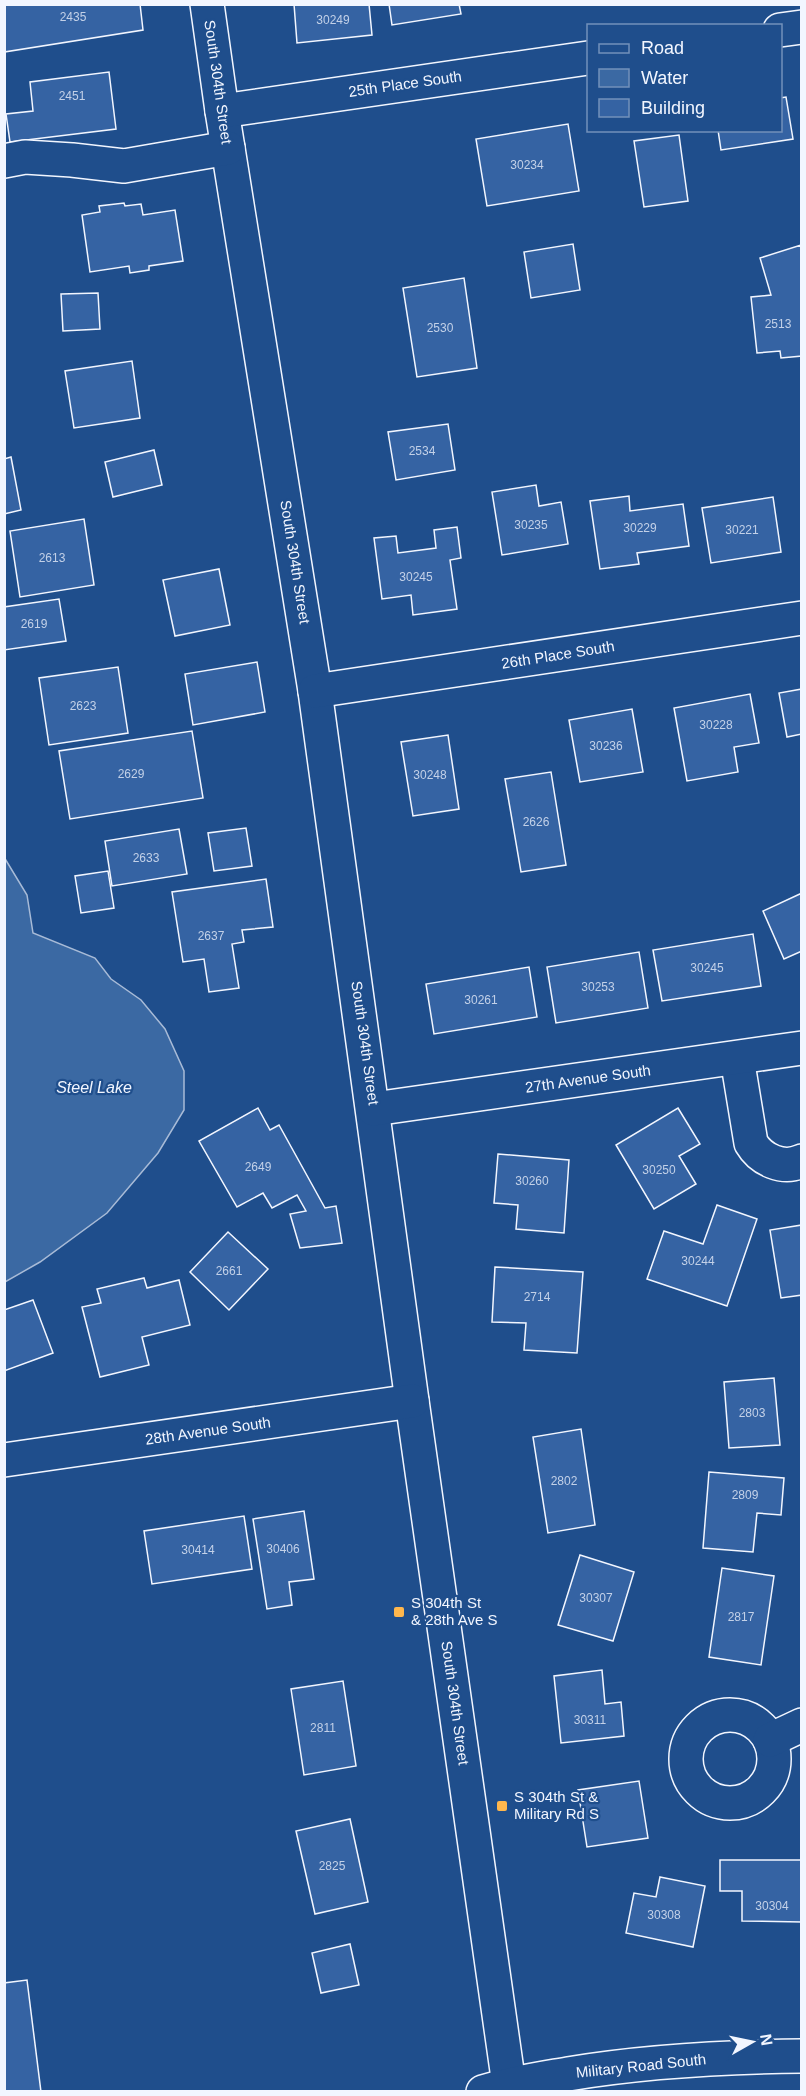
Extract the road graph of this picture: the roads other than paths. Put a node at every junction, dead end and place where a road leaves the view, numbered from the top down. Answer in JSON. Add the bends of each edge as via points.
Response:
{"nodes":[{"id":1,"x":207,"y":4,"type":"edge"},
{"id":2,"x":801,"y":27,"type":"edge"},
{"id":3,"x":782,"y":30,"type":"edge"},
{"id":4,"x":587,"y":58,"type":"edge"},
{"id":5,"x":222,"y":111,"type":"junction"},
{"id":6,"x":228,"y":148,"type":"junction"},
{"id":7,"x":4,"y":161,"type":"edge"},
{"id":8,"x":801,"y":618,"type":"edge"},
{"id":9,"x":315,"y":691,"type":"junction"},
{"id":10,"x":801,"y":1048,"type":"edge"},
{"id":11,"x":737,"y":1058,"type":"junction"},
{"id":12,"x":374,"y":1109,"type":"junction"},
{"id":13,"x":801,"y":1161,"type":"edge"},
{"id":14,"x":412,"y":1401,"type":"junction"},
{"id":15,"x":4,"y":1460,"type":"edge"},
{"id":16,"x":801,"y":1725,"type":"edge"},
{"id":17,"x":770,"y":1740,"type":"dead end"},
{"id":18,"x":801,"y":2056,"type":"edge"},
{"id":19,"x":501,"y":2089,"type":"edge"}],
"edges":[{"from":1,"to":5,"type":"street","name":"South 304th Street"},
{"from":2,"to":3,"type":"street"},
{"from":4,"to":5,"type":"street","name":"25th Place South"},
{"from":5,"to":6,"type":"street","name":"South 304th Street"},
{"from":6,"to":7,"type":"street","via":[[124,166],[25,157]]},
{"from":6,"to":9,"type":"street","name":"South 304th Street"},
{"from":8,"to":9,"type":"street","name":"26th Place South"},
{"from":9,"to":12,"type":"street","name":"South 304th Street"},
{"from":10,"to":11,"type":"street","name":"27th Avenue South"},
{"from":11,"to":12,"type":"street","name":"27th Avenue South"},
{"from":11,"to":13,"type":"street","via":[[751,1143],[758,1154],[782,1164]]},
{"from":12,"to":14,"type":"street","name":"South 304th Street"},
{"from":14,"to":15,"type":"street","name":"28th Avenue South"},
{"from":14,"to":19,"type":"street","name":"South 304th Street"},
{"from":16,"to":17,"type":"street"},
{"from":18,"to":19,"type":"street","name":"Military Road South","via":[[680,2060],[606,2068]]}]}
